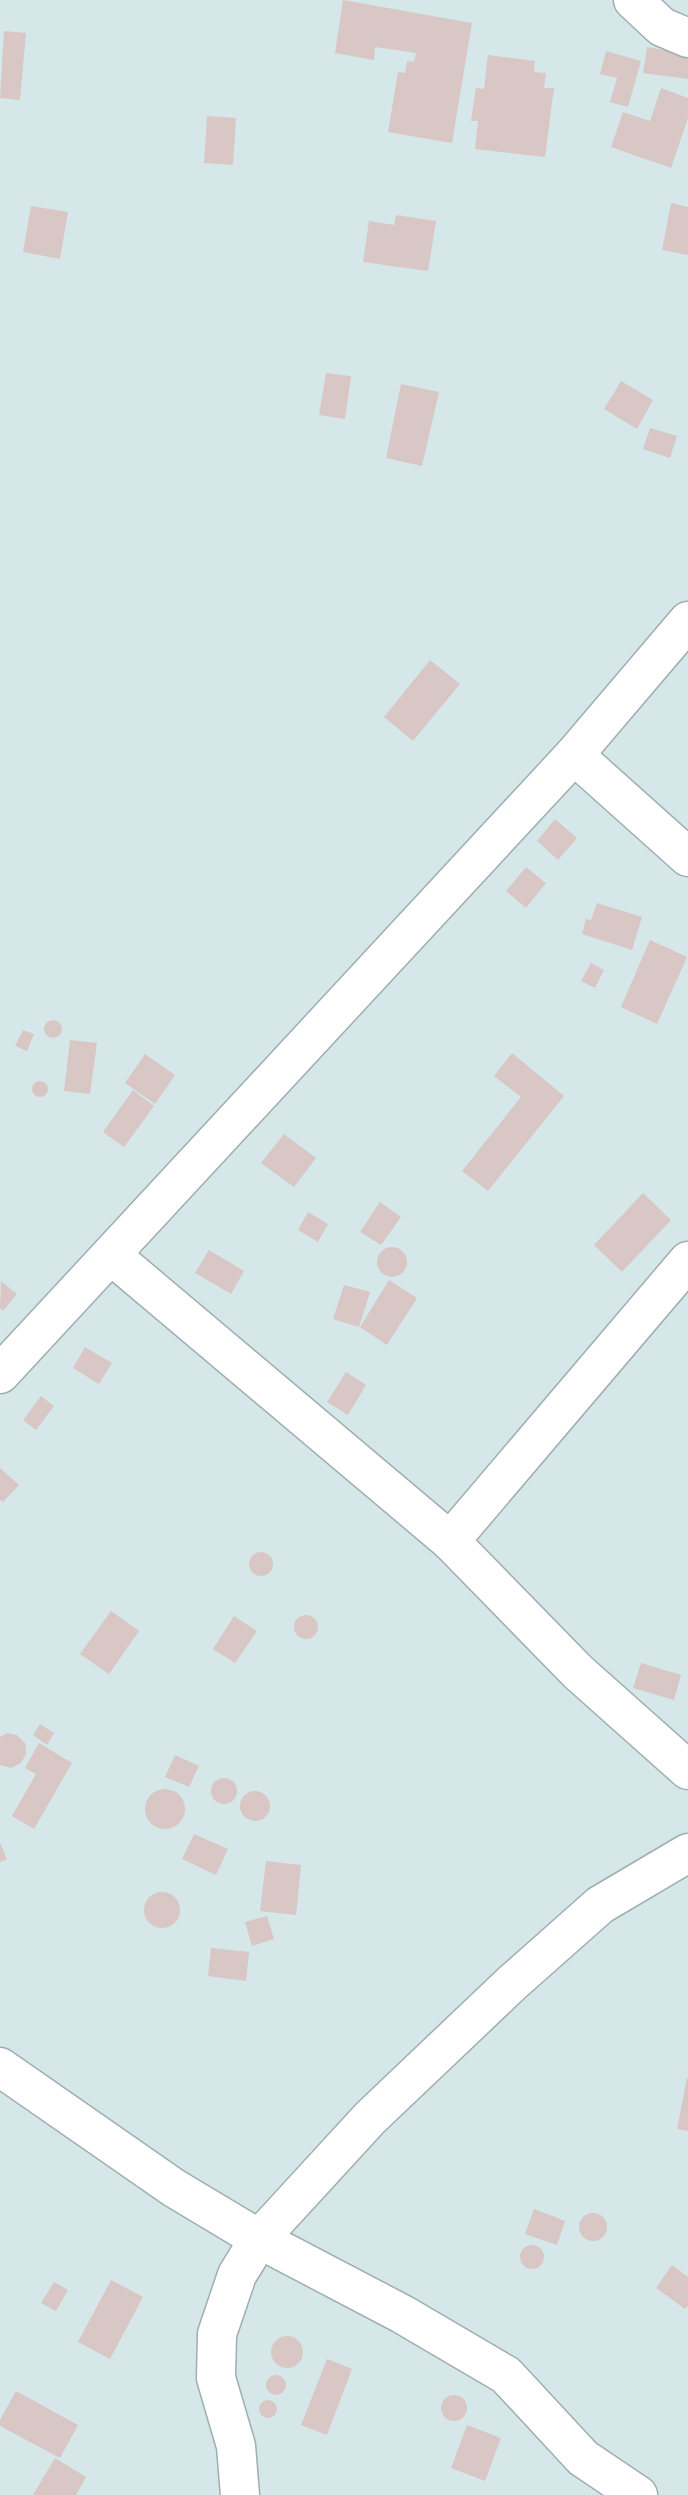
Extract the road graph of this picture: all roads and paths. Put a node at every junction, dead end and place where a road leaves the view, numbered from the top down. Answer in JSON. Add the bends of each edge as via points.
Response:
{"nodes":[{"id":1,"x":632,"y":0,"type":"edge"},
{"id":2,"x":688,"y":38,"type":"edge"},
{"id":3,"x":688,"y":621,"type":"edge"},
{"id":4,"x":574,"y":755,"type":"junction"},
{"id":5,"x":688,"y":857,"type":"edge"},
{"id":6,"x":111,"y":1255,"type":"junction"},
{"id":7,"x":688,"y":1261,"type":"edge"},
{"id":8,"x":0,"y":1374,"type":"edge"},
{"id":9,"x":450,"y":1541,"type":"junction"},
{"id":10,"x":688,"y":1770,"type":"edge"},
{"id":11,"x":688,"y":1853,"type":"edge"},
{"id":12,"x":0,"y":2067,"type":"edge"},
{"id":13,"x":259,"y":2239,"type":"junction"},
{"id":14,"x":240,"y":2495,"type":"edge"},
{"id":15,"x":638,"y":2495,"type":"edge"}],
"edges":[{"from":1,"to":2,"type":"street","via":[[662,27]]},
{"from":3,"to":4,"type":"street"},
{"from":4,"to":5,"type":"street"},
{"from":4,"to":6,"type":"street"},
{"from":6,"to":8,"type":"street"},
{"from":6,"to":9,"type":"street"},
{"from":7,"to":9,"type":"street"},
{"from":9,"to":10,"type":"street","via":[[578,1672]]},
{"from":11,"to":13,"type":"street","via":[[600,1905],[512,1983],[370,2118]]},
{"from":12,"to":13,"type":"street","via":[[174,2188]]},
{"from":13,"to":14,"type":"street","via":[[237,2275],[217,2334],[216,2378],[236,2446]]},
{"from":13,"to":15,"type":"street","via":[[506,2375],[583,2458]]}]}
